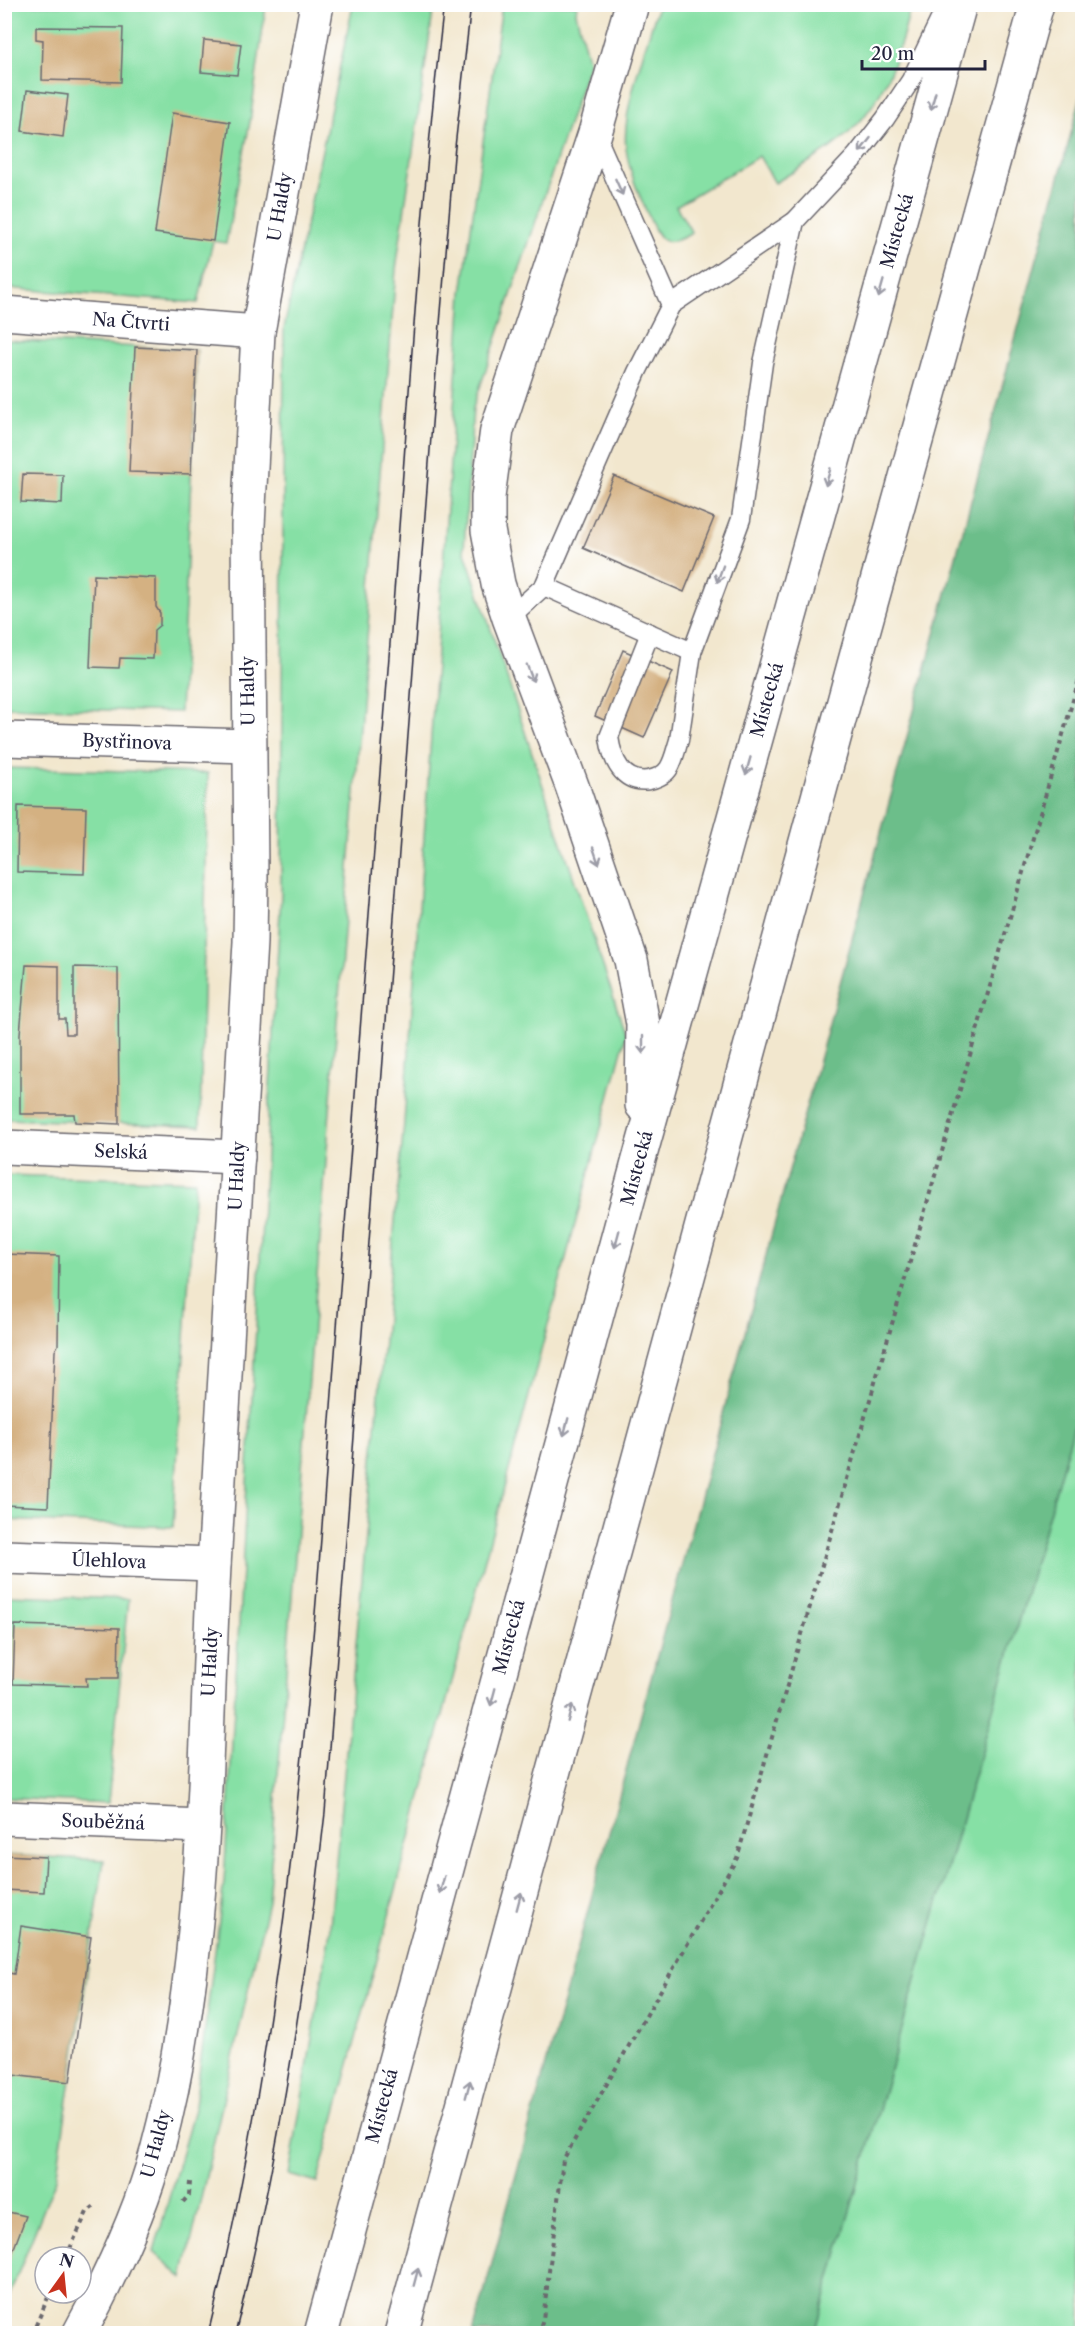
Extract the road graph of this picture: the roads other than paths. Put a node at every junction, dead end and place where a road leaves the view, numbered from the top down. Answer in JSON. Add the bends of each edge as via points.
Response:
{"nodes":[{"id":1,"x":317,"y":4,"type":"edge"},
{"id":2,"x":633,"y":4,"type":"edge"},
{"id":3,"x":947,"y":4,"type":"edge"},
{"id":4,"x":960,"y":4,"type":"edge"},
{"id":5,"x":1037,"y":4,"type":"edge"},
{"id":6,"x":596,"y":133,"type":"junction"},
{"id":7,"x":795,"y":221,"type":"junction"},
{"id":8,"x":671,"y":305,"type":"junction"},
{"id":9,"x":4,"y":313,"type":"edge"},
{"id":10,"x":258,"y":332,"type":"junction"},
{"id":11,"x":544,"y":586,"type":"junction"},
{"id":12,"x":509,"y":618,"type":"junction"},
{"id":13,"x":650,"y":633,"type":"junction"},
{"id":14,"x":692,"y":652,"type":"junction"},
{"id":15,"x":4,"y":739,"type":"edge"},
{"id":16,"x":249,"y":746,"type":"junction"},
{"id":17,"x":4,"y":1147,"type":"edge"},
{"id":18,"x":238,"y":1157,"type":"junction"},
{"id":19,"x":638,"y":1162,"type":"junction"},
{"id":20,"x":4,"y":1557,"type":"edge"},
{"id":21,"x":214,"y":1564,"type":"junction"},
{"id":22,"x":4,"y":1818,"type":"edge"},
{"id":23,"x":202,"y":1826,"type":"junction"},
{"id":24,"x":79,"y":2334,"type":"edge"},
{"id":25,"x":321,"y":2334,"type":"edge"},
{"id":26,"x":401,"y":2334,"type":"edge"}],
"edges":[{"from":1,"to":10,"type":"main road","name":"U Haldy"},
{"from":2,"to":6,"type":"main road"},
{"from":3,"to":7,"type":"lane","one_way":true,"via":[[911,80],[885,119]]},
{"from":4,"to":19,"type":"main road","name":"Místecká","one_way":true},
{"from":26,"to":5,"type":"main road","one_way":true},
{"from":6,"to":8,"type":"lane","one_way":true},
{"from":6,"to":12,"type":"main road","via":[[497,430],[488,530]]},
{"from":7,"to":8,"type":"lane"},
{"from":7,"to":14,"type":"lane","one_way":true,"via":[[763,363],[741,519]]},
{"from":8,"to":11,"type":"lane","via":[[637,372]]},
{"from":9,"to":10,"type":"main road","name":"Na Čtvrti"},
{"from":10,"to":16,"type":"main road","name":"U Haldy","via":[[248,526]]},
{"from":11,"to":12,"type":"lane"},
{"from":11,"to":13,"type":"lane"},
{"from":12,"to":19,"type":"main road","one_way":true,"via":[[631,960],[643,1024]]},
{"from":13,"to":14,"type":"lane"},
{"from":13,"to":14,"type":"lane","via":[[609,736],[616,764],[634,779],[661,777],[669,768],[679,740]]},
{"from":15,"to":16,"type":"main road","name":"Bystřinova"},
{"from":16,"to":18,"type":"main road","name":"U Haldy","via":[[252,876]]},
{"from":17,"to":18,"type":"main road","name":"Selská"},
{"from":18,"to":21,"type":"main road","name":"U Haldy"},
{"from":19,"to":25,"type":"main road","name":"Místecká","one_way":true},
{"from":20,"to":21,"type":"main road","name":"Úlehlova"},
{"from":21,"to":23,"type":"main road","name":"U Haldy"},
{"from":22,"to":23,"type":"main road","name":"Souběžná"},
{"from":23,"to":24,"type":"main road","name":"U Haldy","via":[[185,2007],[157,2152],[118,2253]]}]}
